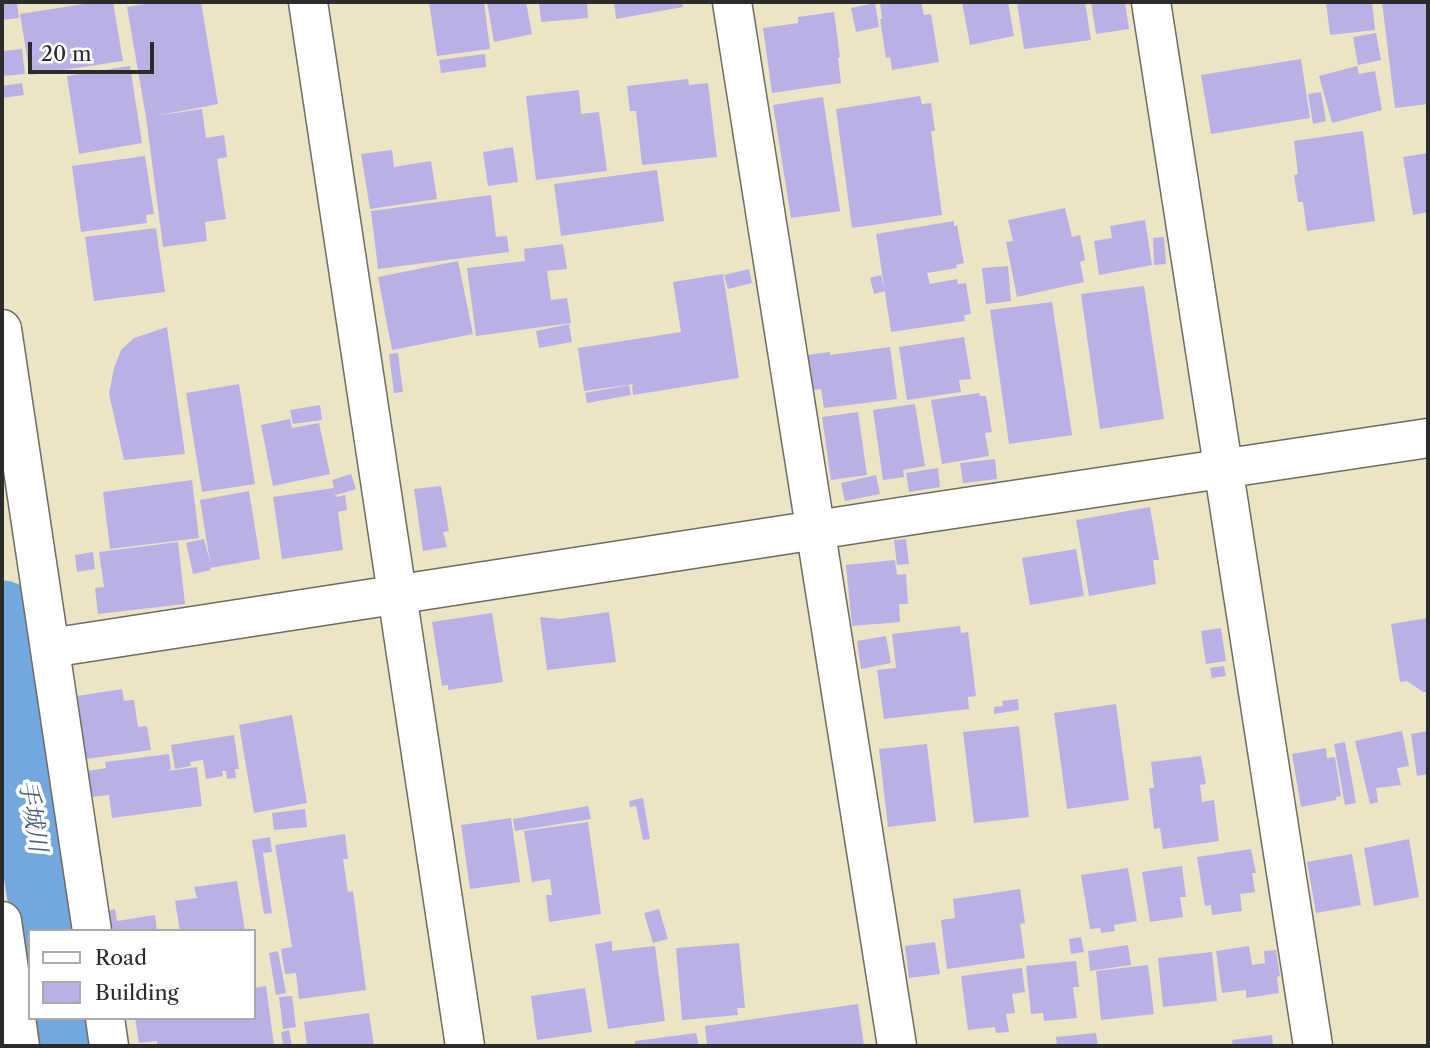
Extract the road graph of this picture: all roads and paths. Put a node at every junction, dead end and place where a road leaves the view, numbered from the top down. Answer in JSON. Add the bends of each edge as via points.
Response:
{"nodes":[{"id":1,"x":308,"y":2,"type":"edge"},
{"id":2,"x":732,"y":2,"type":"edge"},
{"id":3,"x":1151,"y":2,"type":"edge"},
{"id":4,"x":2,"y":328,"type":"edge"},
{"id":5,"x":1428,"y":438,"type":"edge"},
{"id":6,"x":1224,"y":467,"type":"junction"},
{"id":7,"x":815,"y":529,"type":"junction"},
{"id":8,"x":397,"y":596,"type":"junction"},
{"id":9,"x":50,"y":648,"type":"junction"},
{"id":10,"x":2,"y":921,"type":"edge"},
{"id":11,"x":92,"y":929,"type":"edge"},
{"id":12,"x":105,"y":1020,"type":"edge"},
{"id":13,"x":20,"y":1046,"type":"edge"},
{"id":14,"x":109,"y":1046,"type":"edge"},
{"id":15,"x":465,"y":1046,"type":"edge"},
{"id":16,"x":897,"y":1046,"type":"edge"},
{"id":17,"x":1312,"y":1046,"type":"edge"}],
"edges":[{"from":1,"to":8,"type":"street"},
{"from":2,"to":7,"type":"street"},
{"from":3,"to":6,"type":"street"},
{"from":4,"to":9,"type":"street"},
{"from":5,"to":6,"type":"street"},
{"from":6,"to":7,"type":"street"},
{"from":6,"to":17,"type":"street"},
{"from":7,"to":8,"type":"street"},
{"from":7,"to":16,"type":"street"},
{"from":8,"to":9,"type":"street"},
{"from":8,"to":15,"type":"street"},
{"from":9,"to":11,"type":"street"},
{"from":10,"to":13,"type":"street"},
{"from":12,"to":14,"type":"street"}]}
